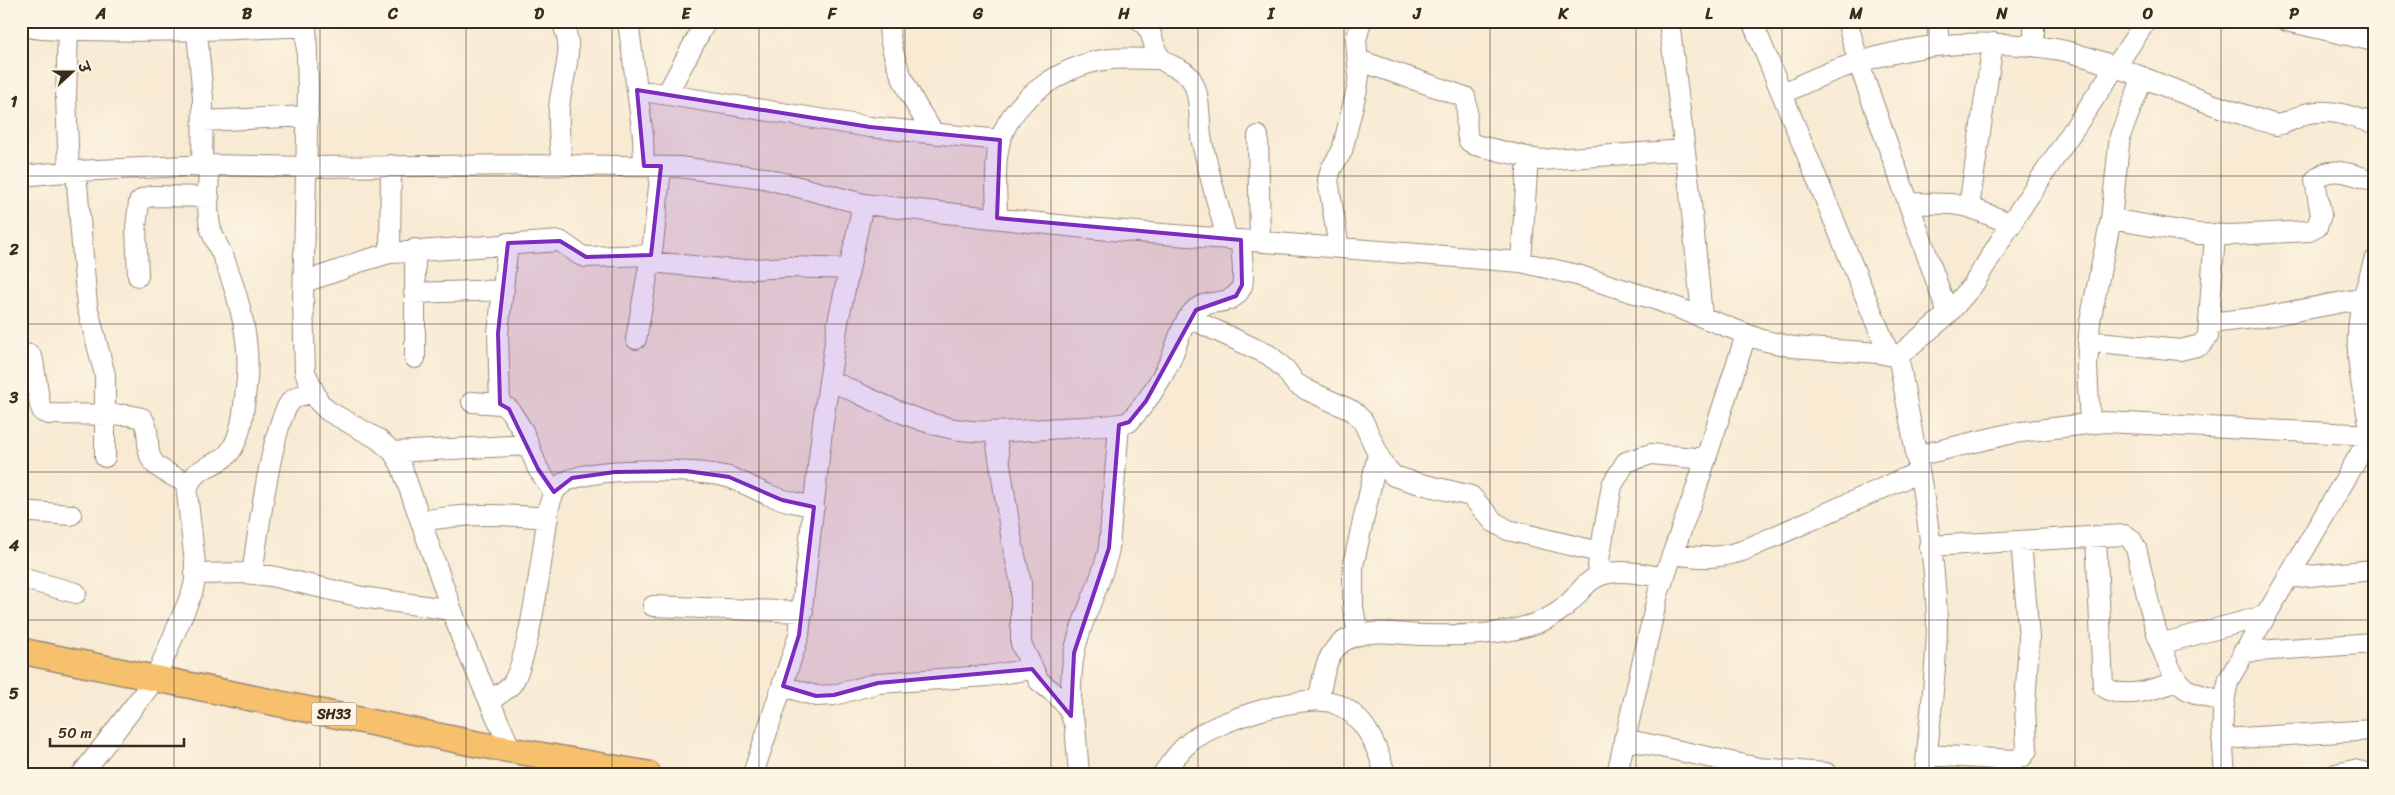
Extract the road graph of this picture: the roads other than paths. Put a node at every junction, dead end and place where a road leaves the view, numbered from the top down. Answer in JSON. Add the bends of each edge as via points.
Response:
{"nodes":[{"id":1,"x":561,"y":21,"type":"edge"},
{"id":2,"x":628,"y":21,"type":"edge"},
{"id":3,"x":706,"y":21,"type":"edge"},
{"id":4,"x":889,"y":21,"type":"edge"},
{"id":5,"x":1141,"y":21,"type":"edge"},
{"id":6,"x":1361,"y":21,"type":"edge"},
{"id":7,"x":1669,"y":21,"type":"edge"},
{"id":8,"x":1752,"y":21,"type":"edge"},
{"id":9,"x":1847,"y":21,"type":"edge"},
{"id":10,"x":1938,"y":21,"type":"edge"},
{"id":11,"x":2034,"y":21,"type":"edge"},
{"id":12,"x":2144,"y":21,"type":"edge"},
{"id":13,"x":2287,"y":21,"type":"edge"},
{"id":14,"x":306,"y":23,"type":"edge"},
{"id":15,"x":21,"y":24,"type":"edge"},
{"id":16,"x":208,"y":28,"type":"edge"},
{"id":17,"x":68,"y":29,"type":"junction"},
{"id":18,"x":1158,"y":29,"type":"edge"},
{"id":19,"x":2374,"y":41,"type":"edge"},
{"id":20,"x":1993,"y":43,"type":"junction"},
{"id":21,"x":1938,"y":44,"type":"junction"},
{"id":22,"x":2034,"y":46,"type":"junction"},
{"id":23,"x":1161,"y":59,"type":"junction"},
{"id":24,"x":1358,"y":60,"type":"junction"},
{"id":25,"x":1859,"y":60,"type":"junction"},
{"id":26,"x":2116,"y":66,"type":"junction"},
{"id":27,"x":2143,"y":77,"type":"junction"},
{"id":28,"x":637,"y":90,"type":"junction"},
{"id":29,"x":667,"y":94,"type":"junction"},
{"id":30,"x":1782,"y":94,"type":"junction"},
{"id":31,"x":308,"y":116,"type":"junction"},
{"id":32,"x":203,"y":121,"type":"junction"},
{"id":33,"x":2374,"y":123,"type":"edge"},
{"id":34,"x":934,"y":133,"type":"junction"},
{"id":35,"x":1258,"y":136,"type":"dead end"},
{"id":36,"x":1000,"y":140,"type":"junction"},
{"id":37,"x":1685,"y":150,"type":"junction"},
{"id":38,"x":1528,"y":157,"type":"junction"},
{"id":39,"x":391,"y":165,"type":"junction"},
{"id":40,"x":562,"y":165,"type":"junction"},
{"id":41,"x":205,"y":166,"type":"junction"},
{"id":42,"x":652,"y":166,"type":"junction"},
{"id":43,"x":306,"y":167,"type":"junction"},
{"id":44,"x":72,"y":171,"type":"junction"},
{"id":45,"x":21,"y":176,"type":"edge"},
{"id":46,"x":2374,"y":181,"type":"edge"},
{"id":47,"x":209,"y":196,"type":"junction"},
{"id":48,"x":1909,"y":203,"type":"junction"},
{"id":49,"x":862,"y":204,"type":"junction"},
{"id":50,"x":1969,"y":206,"type":"junction"},
{"id":51,"x":997,"y":218,"type":"junction"},
{"id":52,"x":2110,"y":219,"type":"junction"},
{"id":53,"x":2012,"y":224,"type":"junction"},
{"id":54,"x":2215,"y":234,"type":"junction"},
{"id":55,"x":1243,"y":240,"type":"junction"},
{"id":56,"x":508,"y":243,"type":"junction"},
{"id":57,"x":1339,"y":248,"type":"junction"},
{"id":58,"x":415,"y":249,"type":"junction"},
{"id":59,"x":390,"y":253,"type":"junction"},
{"id":60,"x":650,"y":258,"type":"junction"},
{"id":61,"x":2374,"y":261,"type":"edge"},
{"id":62,"x":1521,"y":262,"type":"junction"},
{"id":63,"x":848,"y":268,"type":"junction"},
{"id":64,"x":138,"y":276,"type":"dead end"},
{"id":65,"x":304,"y":282,"type":"junction"},
{"id":66,"x":504,"y":290,"type":"junction"},
{"id":67,"x":2368,"y":290,"type":"edge"},
{"id":68,"x":414,"y":293,"type":"junction"},
{"id":69,"x":1948,"y":314,"type":"junction"},
{"id":70,"x":1702,"y":316,"type":"junction"},
{"id":71,"x":1190,"y":318,"type":"junction"},
{"id":72,"x":2209,"y":323,"type":"junction"},
{"id":73,"x":1746,"y":335,"type":"junction"},
{"id":74,"x":636,"y":339,"type":"dead end"},
{"id":75,"x":2088,"y":341,"type":"junction"},
{"id":76,"x":21,"y":353,"type":"edge"},
{"id":77,"x":1893,"y":355,"type":"junction"},
{"id":78,"x":415,"y":358,"type":"dead end"},
{"id":79,"x":829,"y":380,"type":"junction"},
{"id":80,"x":314,"y":393,"type":"junction"},
{"id":81,"x":472,"y":402,"type":"dead end"},
{"id":82,"x":500,"y":404,"type":"junction"},
{"id":83,"x":105,"y":417,"type":"junction"},
{"id":84,"x":2090,"y":423,"type":"junction"},
{"id":85,"x":1119,"y":425,"type":"junction"},
{"id":86,"x":995,"y":432,"type":"junction"},
{"id":87,"x":2373,"y":435,"type":"edge"},
{"id":88,"x":529,"y":445,"type":"junction"},
{"id":89,"x":394,"y":452,"type":"junction"},
{"id":90,"x":1378,"y":454,"type":"junction"},
{"id":91,"x":105,"y":457,"type":"dead end"},
{"id":92,"x":1706,"y":459,"type":"junction"},
{"id":93,"x":1918,"y":464,"type":"junction"},
{"id":94,"x":188,"y":484,"type":"junction"},
{"id":95,"x":554,"y":492,"type":"junction"},
{"id":96,"x":814,"y":508,"type":"junction"},
{"id":97,"x":21,"y":510,"type":"edge"},
{"id":98,"x":71,"y":515,"type":"dead end"},
{"id":99,"x":548,"y":518,"type":"junction"},
{"id":100,"x":422,"y":521,"type":"junction"},
{"id":101,"x":2096,"y":536,"type":"junction"},
{"id":102,"x":2021,"y":541,"type":"junction"},
{"id":103,"x":1929,"y":546,"type":"junction"},
{"id":104,"x":1599,"y":552,"type":"junction"},
{"id":105,"x":1673,"y":554,"type":"junction"},
{"id":106,"x":2374,"y":570,"type":"edge"},
{"id":107,"x":195,"y":574,"type":"junction"},
{"id":108,"x":252,"y":574,"type":"junction"},
{"id":109,"x":1596,"y":577,"type":"junction"},
{"id":110,"x":1664,"y":577,"type":"junction"},
{"id":111,"x":21,"y":578,"type":"edge"},
{"id":112,"x":2287,"y":578,"type":"junction"},
{"id":113,"x":76,"y":594,"type":"dead end"},
{"id":114,"x":653,"y":606,"type":"dead end"},
{"id":115,"x":452,"y":610,"type":"junction"},
{"id":116,"x":803,"y":612,"type":"junction"},
{"id":117,"x":2264,"y":616,"type":"junction"},
{"id":118,"x":1358,"y":635,"type":"junction"},
{"id":119,"x":2374,"y":643,"type":"edge"},
{"id":120,"x":2160,"y":644,"type":"junction"},
{"id":121,"x":21,"y":651,"type":"edge"},
{"id":122,"x":2243,"y":652,"type":"junction"},
{"id":123,"x":1032,"y":669,"type":"junction"},
{"id":124,"x":155,"y":680,"type":"junction"},
{"id":125,"x":2178,"y":681,"type":"junction"},
{"id":126,"x":783,"y":686,"type":"junction"},
{"id":127,"x":1319,"y":699,"type":"junction"},
{"id":128,"x":490,"y":701,"type":"junction"},
{"id":129,"x":2223,"y":702,"type":"junction"},
{"id":130,"x":1071,"y":716,"type":"junction"},
{"id":131,"x":2374,"y":730,"type":"edge"},
{"id":132,"x":2222,"y":739,"type":"junction"},
{"id":133,"x":1624,"y":740,"type":"junction"},
{"id":134,"x":512,"y":750,"type":"junction"},
{"id":135,"x":1926,"y":764,"type":"edge"},
{"id":136,"x":1826,"y":772,"type":"edge"},
{"id":137,"x":82,"y":774,"type":"edge"},
{"id":138,"x":648,"y":774,"type":"edge"},
{"id":139,"x":753,"y":774,"type":"edge"},
{"id":140,"x":1079,"y":774,"type":"edge"},
{"id":141,"x":1163,"y":774,"type":"edge"},
{"id":142,"x":1385,"y":774,"type":"edge"},
{"id":143,"x":1617,"y":774,"type":"edge"},
{"id":144,"x":2225,"y":774,"type":"edge"},
{"id":145,"x":2336,"y":774,"type":"edge"},
{"id":146,"x":2369,"y":774,"type":"edge"}],
"edges":[{"from":1,"to":40,"type":"street","via":[[569,47],[559,106]]},
{"from":2,"to":28,"type":"street"},
{"from":3,"to":29,"type":"street"},
{"from":4,"to":34,"type":"street","via":[[892,46],[906,84]]},
{"from":5,"to":18,"type":"street"},
{"from":6,"to":24,"type":"street","via":[[1356,40]]},
{"from":7,"to":37,"type":"street"},
{"from":8,"to":30,"type":"street"},
{"from":9,"to":25,"type":"street"},
{"from":10,"to":21,"type":"street"},
{"from":11,"to":22,"type":"street"},
{"from":12,"to":26,"type":"street"},
{"from":13,"to":19,"type":"street"},
{"from":14,"to":16,"type":"street"},
{"from":14,"to":31,"type":"street"},
{"from":15,"to":17,"type":"street"},
{"from":16,"to":17,"type":"street"},
{"from":16,"to":32,"type":"street"},
{"from":17,"to":44,"type":"street","via":[[66,98]]},
{"from":18,"to":23,"type":"street","via":[[1156,51]]},
{"from":20,"to":21,"type":"street"},
{"from":20,"to":22,"type":"street"},
{"from":20,"to":50,"type":"street"},
{"from":21,"to":25,"type":"street"},
{"from":22,"to":26,"type":"street"},
{"from":23,"to":36,"type":"street","via":[[1111,59],[1053,80],[1035,91],[1013,114]]},
{"from":23,"to":55,"type":"street","via":[[1187,72],[1192,80],[1205,154]]},
{"from":24,"to":38,"type":"street","via":[[1465,98],[1465,132],[1469,141]]},
{"from":24,"to":57,"type":"street","via":[[1359,76],[1345,140],[1328,180]]},
{"from":25,"to":30,"type":"street"},
{"from":25,"to":48,"type":"street"},
{"from":26,"to":27,"type":"street"},
{"from":26,"to":53,"type":"street"},
{"from":27,"to":33,"type":"street","via":[[2276,125],[2320,112],[2333,112]]},
{"from":27,"to":52,"type":"street","via":[[2120,136]]},
{"from":28,"to":29,"type":"street"},
{"from":28,"to":42,"type":"street","via":[[643,136]]},
{"from":29,"to":34,"type":"street","via":[[870,127]]},
{"from":30,"to":77,"type":"street"},
{"from":31,"to":32,"type":"street"},
{"from":31,"to":43,"type":"street"},
{"from":32,"to":41,"type":"street"},
{"from":34,"to":36,"type":"street"},
{"from":35,"to":55,"type":"street"},
{"from":36,"to":51,"type":"street","via":[[996,177]]},
{"from":37,"to":38,"type":"street","via":[[1571,159]]},
{"from":37,"to":70,"type":"street"},
{"from":38,"to":62,"type":"street"},
{"from":39,"to":40,"type":"street"},
{"from":39,"to":43,"type":"street"},
{"from":39,"to":59,"type":"street"},
{"from":40,"to":42,"type":"street"},
{"from":41,"to":43,"type":"street"},
{"from":41,"to":44,"type":"street"},
{"from":41,"to":47,"type":"street"},
{"from":42,"to":49,"type":"street","via":[[764,178]]},
{"from":42,"to":60,"type":"street"},
{"from":43,"to":65,"type":"street"},
{"from":44,"to":45,"type":"street"},
{"from":44,"to":83,"type":"street","via":[[87,306],[105,375]]},
{"from":46,"to":54,"type":"street","via":[[2346,173],[2330,171],[2321,174],[2315,180],[2321,216],[2317,227],[2309,231]]},
{"from":47,"to":64,"type":"street","via":[[153,196],[139,202],[136,227]]},
{"from":47,"to":94,"type":"street","via":[[211,229],[231,279],[245,327],[247,386],[233,448],[193,476]]},
{"from":48,"to":50,"type":"street"},
{"from":48,"to":69,"type":"street"},
{"from":49,"to":51,"type":"street"},
{"from":49,"to":63,"type":"street"},
{"from":50,"to":53,"type":"street"},
{"from":51,"to":55,"type":"street"},
{"from":52,"to":54,"type":"street","via":[[2176,232]]},
{"from":52,"to":75,"type":"street"},
{"from":53,"to":69,"type":"street","via":[[1973,285]]},
{"from":54,"to":72,"type":"street"},
{"from":55,"to":57,"type":"street"},
{"from":55,"to":71,"type":"street","via":[[1242,285],[1236,296],[1229,301],[1204,305]]},
{"from":56,"to":58,"type":"street"},
{"from":56,"to":60,"type":"street","via":[[560,241],[586,257]]},
{"from":56,"to":66,"type":"street"},
{"from":57,"to":62,"type":"street"},
{"from":58,"to":59,"type":"street"},
{"from":58,"to":68,"type":"street"},
{"from":59,"to":65,"type":"street"},
{"from":60,"to":63,"type":"street","via":[[734,270]]},
{"from":60,"to":74,"type":"street"},
{"from":61,"to":67,"type":"street"},
{"from":62,"to":70,"type":"street","via":[[1595,281]]},
{"from":63,"to":79,"type":"street"},
{"from":65,"to":80,"type":"street","via":[[305,372]]},
{"from":66,"to":68,"type":"street"},
{"from":66,"to":82,"type":"street","via":[[498,333]]},
{"from":67,"to":72,"type":"street","via":[[2263,317]]},
{"from":67,"to":87,"type":"street","via":[[2358,336],[2361,380]]},
{"from":68,"to":78,"type":"street"},
{"from":69,"to":77,"type":"street"},
{"from":70,"to":73,"type":"street"},
{"from":71,"to":85,"type":"street","via":[[1170,362],[1146,401],[1129,422]]},
{"from":71,"to":90,"type":"street","via":[[1268,355],[1307,390],[1353,411],[1363,421]]},
{"from":72,"to":75,"type":"street","via":[[2208,336],[2191,349]]},
{"from":73,"to":77,"type":"street","via":[[1792,347]]},
{"from":73,"to":92,"type":"street"},
{"from":75,"to":84,"type":"street"},
{"from":76,"to":83,"type":"street","via":[[30,355],[34,360],[43,412]]},
{"from":77,"to":93,"type":"street","via":[[1900,365]]},
{"from":79,"to":86,"type":"street","via":[[938,425]]},
{"from":79,"to":96,"type":"street"},
{"from":80,"to":89,"type":"street","via":[[328,412],[378,439]]},
{"from":80,"to":108,"type":"street","via":[[292,401],[283,419],[273,450]]},
{"from":81,"to":82,"type":"street"},
{"from":82,"to":88,"type":"street","via":[[508,409]]},
{"from":83,"to":91,"type":"street"},
{"from":83,"to":94,"type":"street","via":[[128,415],[142,418],[148,430],[151,459],[156,466]]},
{"from":84,"to":87,"type":"street"},
{"from":84,"to":93,"type":"street","via":[[2012,433]]},
{"from":85,"to":86,"type":"street"},
{"from":85,"to":130,"type":"street","via":[[1109,548],[1074,653]]},
{"from":86,"to":123,"type":"street","via":[[1021,583],[1021,644]]},
{"from":87,"to":112,"type":"street"},
{"from":88,"to":89,"type":"street"},
{"from":88,"to":95,"type":"street","via":[[538,469]]},
{"from":89,"to":100,"type":"street"},
{"from":90,"to":104,"type":"street","via":[[1394,476],[1471,496],[1494,522],[1508,530]]},
{"from":90,"to":118,"type":"street","via":[[1353,566],[1352,607]]},
{"from":92,"to":104,"type":"street","via":[[1652,454],[1626,462],[1612,485]]},
{"from":92,"to":105,"type":"street"},
{"from":93,"to":103,"type":"street"},
{"from":93,"to":105,"type":"street","via":[[1742,551],[1709,558]]},
{"from":94,"to":107,"type":"street"},
{"from":95,"to":96,"type":"street","via":[[572,478],[615,472],[686,471],[729,477],[782,500]]},
{"from":95,"to":99,"type":"street"},
{"from":96,"to":116,"type":"street"},
{"from":97,"to":98,"type":"street"},
{"from":99,"to":100,"type":"street","via":[[481,513]]},
{"from":99,"to":128,"type":"street","via":[[520,666],[510,686]]},
{"from":100,"to":115,"type":"street"},
{"from":101,"to":102,"type":"street"},
{"from":101,"to":120,"type":"street","via":[[2124,534],[2131,539]]},
{"from":101,"to":125,"type":"street","via":[[2103,686],[2110,691],[2137,692]]},
{"from":102,"to":103,"type":"street"},
{"from":102,"to":135,"type":"street","via":[[2029,638],[2025,706],[2027,750],[2014,760]]},
{"from":103,"to":135,"type":"street","via":[[1937,623]]},
{"from":104,"to":109,"type":"street"},
{"from":105,"to":110,"type":"street"},
{"from":106,"to":112,"type":"street"},
{"from":107,"to":108,"type":"street"},
{"from":107,"to":124,"type":"street","via":[[192,593]]},
{"from":108,"to":115,"type":"street","via":[[362,597]]},
{"from":109,"to":110,"type":"street","via":[[1623,573]]},
{"from":109,"to":118,"type":"street","via":[[1557,614],[1531,625],[1462,635]]},
{"from":110,"to":133,"type":"street","via":[[1651,618]]},
{"from":111,"to":113,"type":"street"},
{"from":112,"to":117,"type":"street"},
{"from":114,"to":116,"type":"street"},
{"from":115,"to":128,"type":"street"},
{"from":116,"to":126,"type":"street"},
{"from":117,"to":120,"type":"street"},
{"from":117,"to":122,"type":"street"},
{"from":118,"to":127,"type":"street","via":[[1344,640],[1333,650],[1326,665]]},
{"from":119,"to":122,"type":"street"},
{"from":120,"to":125,"type":"street"},
{"from":121,"to":124,"type":"main road","number":"SH33"},
{"from":122,"to":129,"type":"street","via":[[2229,679]]},
{"from":123,"to":126,"type":"street","via":[[987,676],[878,683],[834,695],[816,696]]},
{"from":123,"to":130,"type":"street","via":[[1039,681],[1068,708]]},
{"from":124,"to":134,"type":"main road","number":"SH33"},
{"from":124,"to":137,"type":"street"},
{"from":125,"to":129,"type":"street","via":[[2186,689]]},
{"from":126,"to":139,"type":"street"},
{"from":127,"to":141,"type":"street","via":[[1255,713],[1207,731],[1190,741]]},
{"from":127,"to":142,"type":"street","via":[[1335,703],[1366,728],[1379,750]]},
{"from":128,"to":134,"type":"street"},
{"from":129,"to":132,"type":"street"},
{"from":130,"to":140,"type":"street","via":[[1078,745]]},
{"from":131,"to":132,"type":"street"},
{"from":132,"to":144,"type":"street"},
{"from":133,"to":136,"type":"street","via":[[1759,768]]},
{"from":133,"to":143,"type":"street"},
{"from":134,"to":138,"type":"main road","number":"SH33"},
{"from":145,"to":146,"type":"street","via":[[2354,770]]}]}
